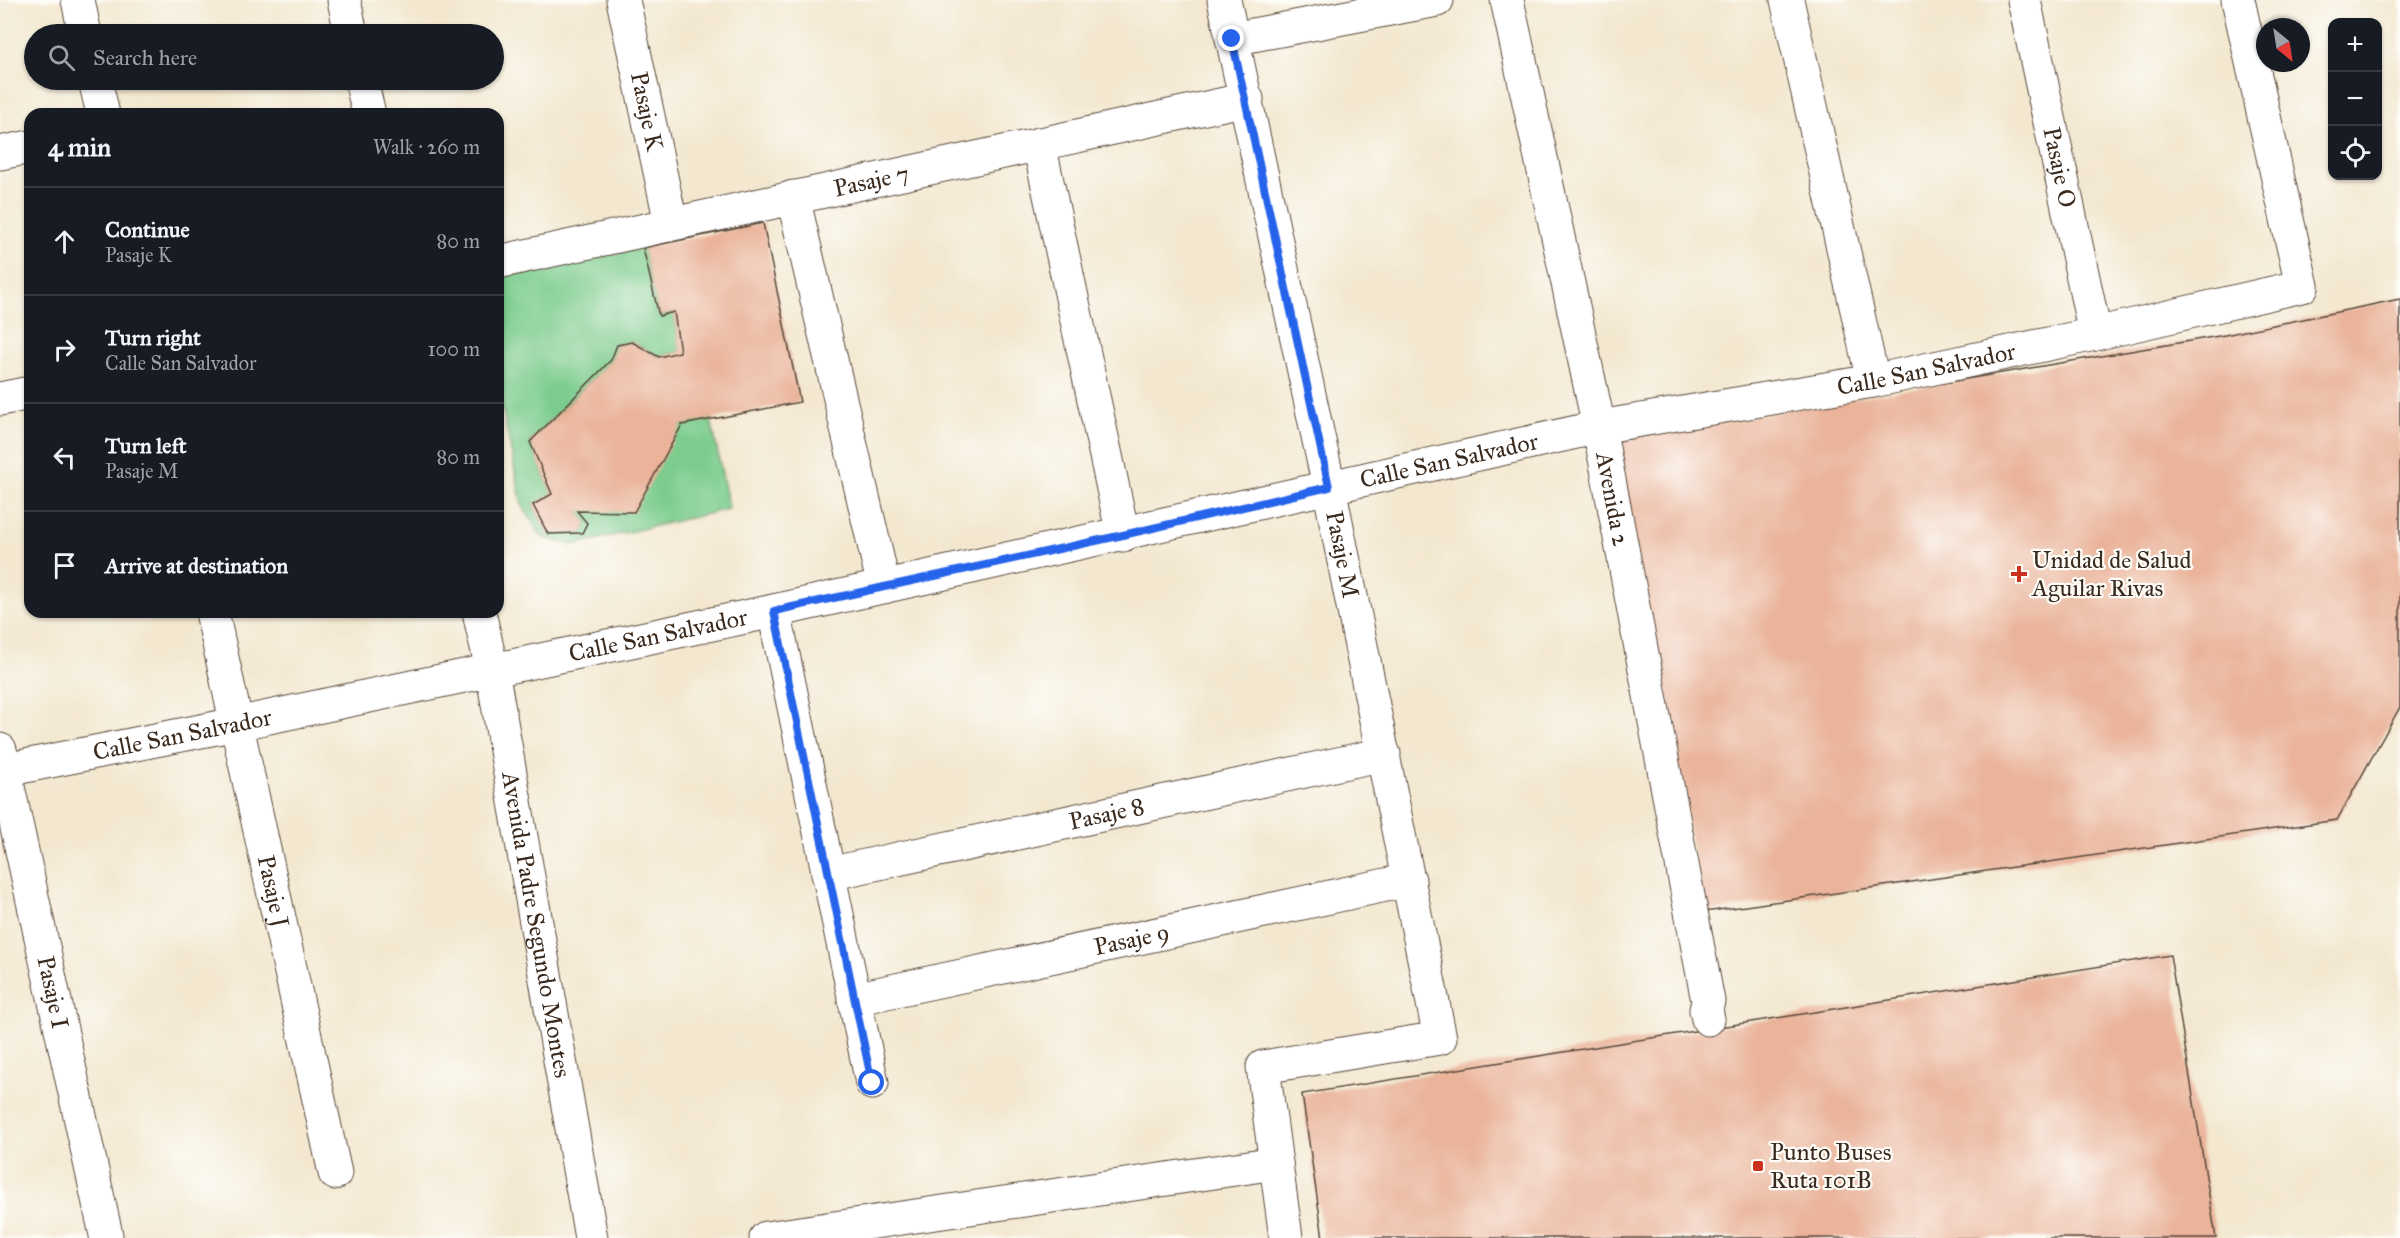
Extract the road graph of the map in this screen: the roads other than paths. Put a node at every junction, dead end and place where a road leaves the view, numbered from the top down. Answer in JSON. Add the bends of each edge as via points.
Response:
{"nodes":[{"id":1,"x":78,"y":0,"type":"edge"},
{"id":2,"x":344,"y":0,"type":"edge"},
{"id":3,"x":623,"y":0,"type":"edge"},
{"id":4,"x":1224,"y":0,"type":"edge"},
{"id":5,"x":1437,"y":0,"type":"edge"},
{"id":6,"x":1507,"y":0,"type":"edge"},
{"id":7,"x":1787,"y":0,"type":"edge"},
{"id":8,"x":2024,"y":0,"type":"edge"},
{"id":9,"x":2238,"y":0,"type":"edge"},
{"id":10,"x":84,"y":24,"type":"edge"},
{"id":11,"x":349,"y":24,"type":"edge"},
{"id":12,"x":1232,"y":39,"type":"junction"},
{"id":13,"x":97,"y":90,"type":"edge"},
{"id":14,"x":363,"y":90,"type":"edge"},
{"id":15,"x":1247,"y":99,"type":"junction"},
{"id":16,"x":102,"y":108,"type":"edge"},
{"id":17,"x":368,"y":108,"type":"edge"},
{"id":18,"x":1039,"y":144,"type":"junction"},
{"id":19,"x":24,"y":148,"type":"edge"},
{"id":20,"x":0,"y":153,"type":"edge"},
{"id":21,"x":793,"y":197,"type":"junction"},
{"id":22,"x":671,"y":223,"type":"junction"},
{"id":23,"x":504,"y":261,"type":"edge"},
{"id":24,"x":2096,"y":334,"type":"junction"},
{"id":25,"x":1873,"y":381,"type":"junction"},
{"id":26,"x":24,"y":394,"type":"edge"},
{"id":27,"x":0,"y":399,"type":"edge"},
{"id":28,"x":1599,"y":427,"type":"junction"},
{"id":29,"x":1329,"y":487,"type":"junction"},
{"id":30,"x":1123,"y":535,"type":"junction"},
{"id":31,"x":884,"y":587,"type":"junction"},
{"id":32,"x":774,"y":611,"type":"junction"},
{"id":33,"x":213,"y":618,"type":"edge"},
{"id":34,"x":480,"y":618,"type":"edge"},
{"id":35,"x":492,"y":670,"type":"junction"},
{"id":36,"x":236,"y":724,"type":"junction"},
{"id":37,"x":1384,"y":754,"type":"junction"},
{"id":38,"x":2,"y":764,"type":"edge"},
{"id":39,"x":828,"y":874,"type":"junction"},
{"id":40,"x":1409,"y":880,"type":"junction"},
{"id":41,"x":854,"y":999,"type":"junction"},
{"id":42,"x":1708,"y":1010,"type":"dead end"},
{"id":43,"x":872,"y":1083,"type":"dead end"},
{"id":44,"x":1276,"y":1163,"type":"junction"},
{"id":45,"x":335,"y":1173,"type":"dead end"},
{"id":46,"x":106,"y":1235,"type":"dead end"},
{"id":47,"x":591,"y":1238,"type":"edge"},
{"id":48,"x":766,"y":1238,"type":"edge"},
{"id":49,"x":1286,"y":1238,"type":"edge"}],
"edges":[{"from":1,"to":10,"type":"street"},
{"from":2,"to":11,"type":"street"},
{"from":3,"to":22,"type":"street","name":"Pasaje K"},
{"from":4,"to":12,"type":"street","name":"Pasaje M"},
{"from":5,"to":12,"type":"street"},
{"from":6,"to":28,"type":"street","name":"Avenida 2"},
{"from":7,"to":25,"type":"street"},
{"from":8,"to":24,"type":"street","name":"Pasaje O"},
{"from":9,"to":24,"type":"street","name":"Calle San Salvador","via":[[2302,285]]},
{"from":12,"to":15,"type":"street","name":"Pasaje M"},
{"from":13,"to":16,"type":"street"},
{"from":14,"to":17,"type":"street"},
{"from":15,"to":18,"type":"street","name":"Pasaje 7"},
{"from":15,"to":29,"type":"street","name":"Pasaje M"},
{"from":18,"to":21,"type":"street","name":"Pasaje 7"},
{"from":18,"to":30,"type":"street"},
{"from":19,"to":20,"type":"street"},
{"from":21,"to":22,"type":"street","name":"Pasaje 7"},
{"from":21,"to":31,"type":"street"},
{"from":22,"to":23,"type":"street","name":"Pasaje 7"},
{"from":24,"to":25,"type":"street","name":"Calle San Salvador"},
{"from":25,"to":28,"type":"street","name":"Calle San Salvador"},
{"from":26,"to":27,"type":"street"},
{"from":28,"to":29,"type":"street","name":"Calle San Salvador"},
{"from":28,"to":42,"type":"street","name":"Avenida 2"},
{"from":29,"to":30,"type":"street","name":"Calle San Salvador"},
{"from":29,"to":37,"type":"street","name":"Pasaje M"},
{"from":30,"to":31,"type":"street","name":"Calle San Salvador"},
{"from":31,"to":32,"type":"street","name":"Calle San Salvador"},
{"from":32,"to":35,"type":"street","name":"Calle San Salvador"},
{"from":32,"to":39,"type":"street"},
{"from":33,"to":36,"type":"street","name":"Pasaje J"},
{"from":34,"to":35,"type":"street","name":"Avenida Padre Segundo Montes"},
{"from":35,"to":36,"type":"street","name":"Calle San Salvador"},
{"from":35,"to":47,"type":"street","name":"Avenida Padre Segundo Montes"},
{"from":36,"to":38,"type":"street","name":"Calle San Salvador"},
{"from":36,"to":45,"type":"street","name":"Pasaje J"},
{"from":37,"to":39,"type":"street","name":"Pasaje 8"},
{"from":37,"to":40,"type":"street","name":"Pasaje M"},
{"from":38,"to":46,"type":"street","name":"Pasaje I"},
{"from":39,"to":41,"type":"street"},
{"from":40,"to":41,"type":"street","name":"Pasaje 9"},
{"from":40,"to":44,"type":"street","name":"Pasaje M","via":[[1440,1038],[1263,1067]]},
{"from":41,"to":43,"type":"street"},
{"from":44,"to":48,"type":"street"},
{"from":44,"to":49,"type":"street"}]}
